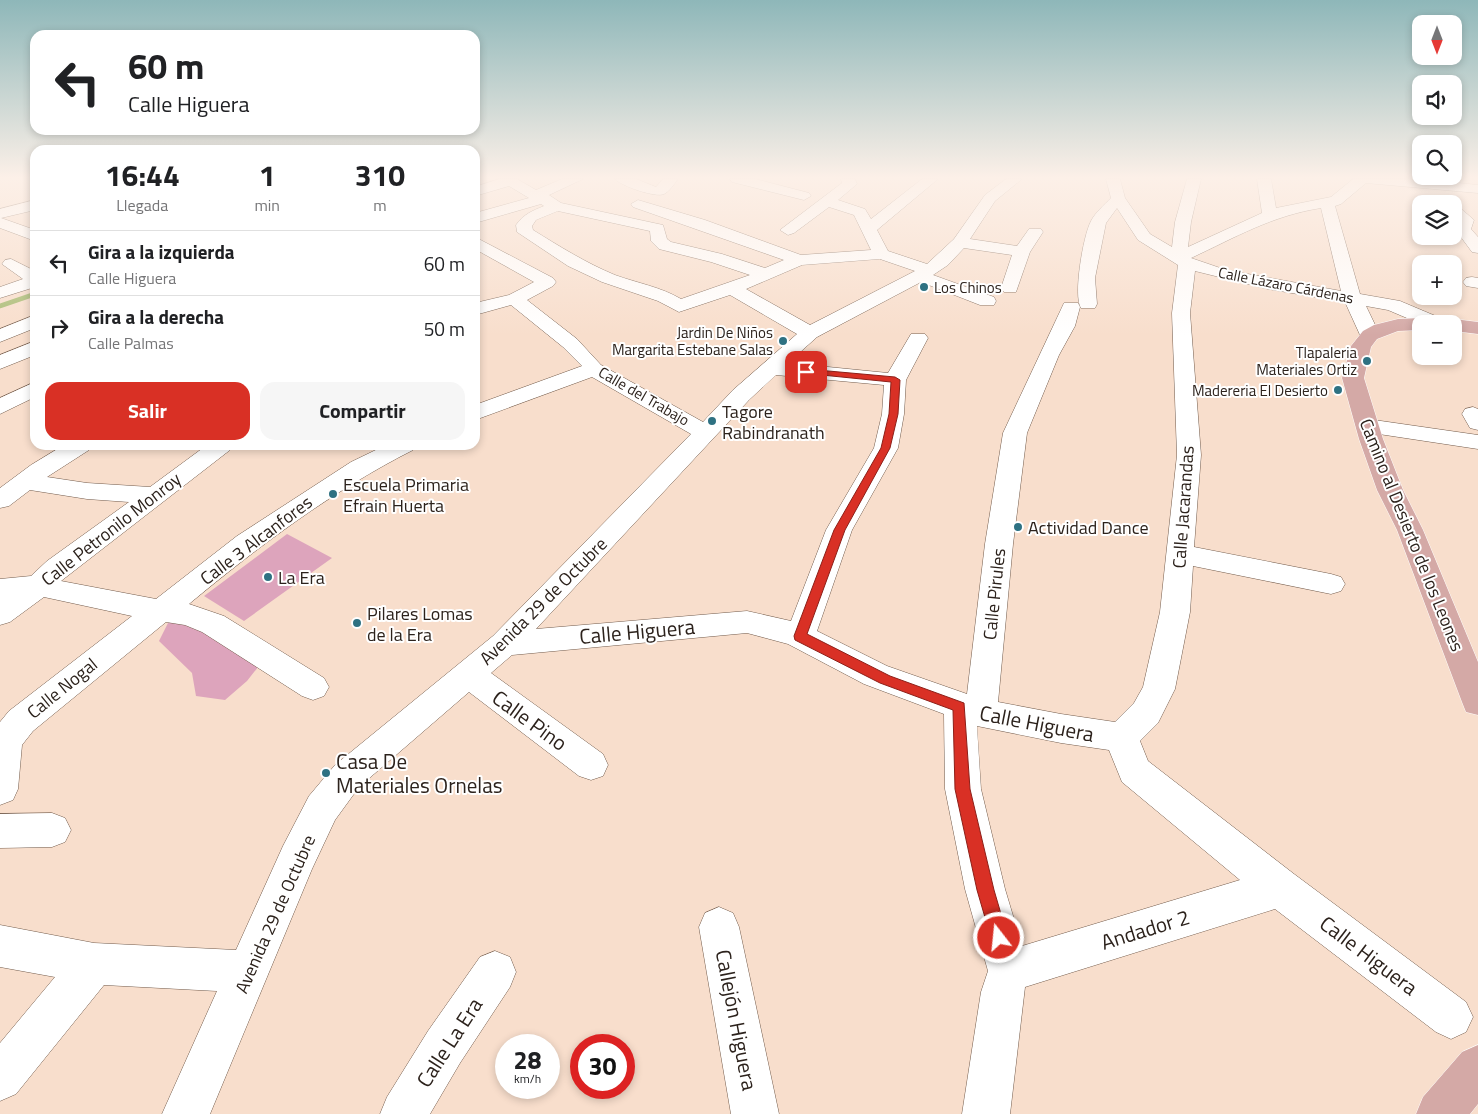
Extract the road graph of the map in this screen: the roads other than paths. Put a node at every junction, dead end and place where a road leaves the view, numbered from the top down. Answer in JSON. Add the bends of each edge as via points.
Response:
{"nodes":[{"id":1,"x":525,"y":231,"type":"edge"},
{"id":2,"x":657,"y":231,"type":"edge"},
{"id":3,"x":719,"y":231,"type":"edge"},
{"id":4,"x":870,"y":231,"type":"edge"},
{"id":5,"x":968,"y":231,"type":"edge"},
{"id":6,"x":1096,"y":231,"type":"edge"},
{"id":7,"x":1141,"y":231,"type":"edge"},
{"id":8,"x":1183,"y":231,"type":"edge"},
{"id":9,"x":1238,"y":231,"type":"edge"},
{"id":10,"x":1334,"y":231,"type":"edge"},
{"id":11,"x":1465,"y":231,"type":"edge"},
{"id":12,"x":1035,"y":232,"type":"dead end"},
{"id":13,"x":960,"y":242,"type":"junction"},
{"id":14,"x":480,"y":245,"type":"edge"},
{"id":15,"x":1478,"y":248,"type":"edge"},
{"id":16,"x":1022,"y":252,"type":"junction"},
{"id":17,"x":881,"y":254,"type":"junction"},
{"id":18,"x":799,"y":260,"type":"junction"},
{"id":19,"x":1183,"y":260,"type":"junction"},
{"id":20,"x":11,"y":264,"type":"dead end"},
{"id":21,"x":924,"y":273,"type":"junction"},
{"id":22,"x":765,"y":274,"type":"junction"},
{"id":23,"x":30,"y":277,"type":"edge"},
{"id":24,"x":30,"y":282,"type":"edge"},
{"id":25,"x":1010,"y":288,"type":"dead end"},
{"id":26,"x":732,"y":289,"type":"junction"},
{"id":27,"x":0,"y":293,"type":"edge"},
{"id":28,"x":1352,"y":297,"type":"junction"},
{"id":29,"x":515,"y":299,"type":"junction"},
{"id":30,"x":987,"y":301,"type":"dead end"},
{"id":31,"x":480,"y":308,"type":"edge"},
{"id":32,"x":530,"y":314,"type":"junction"},
{"id":33,"x":1416,"y":315,"type":"edge"},
{"id":34,"x":30,"y":323,"type":"edge"},
{"id":35,"x":1412,"y":324,"type":"edge"},
{"id":36,"x":480,"y":327,"type":"edge"},
{"id":37,"x":810,"y":334,"type":"junction"},
{"id":38,"x":1370,"y":335,"type":"junction"},
{"id":39,"x":0,"y":336,"type":"edge"},
{"id":40,"x":918,"y":338,"type":"dead end"},
{"id":41,"x":30,"y":349,"type":"edge"},
{"id":42,"x":0,"y":363,"type":"edge"},
{"id":43,"x":770,"y":368,"type":"junction"},
{"id":44,"x":594,"y":369,"type":"junction"},
{"id":45,"x":895,"y":380,"type":"junction"},
{"id":46,"x":30,"y":391,"type":"edge"},
{"id":47,"x":0,"y":407,"type":"edge"},
{"id":48,"x":480,"y":411,"type":"edge"},
{"id":49,"x":1367,"y":426,"type":"junction"},
{"id":50,"x":706,"y":432,"type":"junction"},
{"id":51,"x":1478,"y":442,"type":"edge"},
{"id":52,"x":74,"y":450,"type":"edge"},
{"id":53,"x":215,"y":450,"type":"edge"},
{"id":54,"x":395,"y":450,"type":"edge"},
{"id":55,"x":25,"y":481,"type":"junction"},
{"id":56,"x":155,"y":495,"type":"junction"},
{"id":57,"x":0,"y":500,"type":"edge"},
{"id":58,"x":1180,"y":554,"type":"junction"},
{"id":59,"x":1331,"y":584,"type":"dead end"},
{"id":60,"x":39,"y":586,"type":"junction"},
{"id":61,"x":0,"y":589,"type":"edge"},
{"id":62,"x":162,"y":611,"type":"junction"},
{"id":63,"x":0,"y":614,"type":"edge"},
{"id":64,"x":800,"y":636,"type":"junction"},
{"id":65,"x":504,"y":644,"type":"junction"},
{"id":66,"x":1469,"y":656,"type":"edge"},
{"id":67,"x":469,"y":675,"type":"junction"},
{"id":68,"x":313,"y":687,"type":"dead end"},
{"id":69,"x":1478,"y":702,"type":"edge"},
{"id":70,"x":970,"y":710,"type":"junction"},
{"id":71,"x":1122,"y":737,"type":"junction"},
{"id":72,"x":591,"y":765,"type":"dead end"},
{"id":73,"x":0,"y":789,"type":"edge"},
{"id":74,"x":52,"y":830,"type":"dead end"},
{"id":75,"x":0,"y":831,"type":"edge"},
{"id":76,"x":1280,"y":888,"type":"junction"},
{"id":77,"x":719,"y":927,"type":"dead end"},
{"id":78,"x":0,"y":946,"type":"edge"},
{"id":79,"x":94,"y":964,"type":"junction"},
{"id":80,"x":1009,"y":971,"type":"junction"},
{"id":81,"x":249,"y":972,"type":"junction"},
{"id":82,"x":495,"y":972,"type":"dead end"},
{"id":83,"x":1451,"y":1017,"type":"dead end"},
{"id":84,"x":1477,"y":1071,"type":"edge"},
{"id":85,"x":0,"y":1078,"type":"edge"},
{"id":86,"x":186,"y":1114,"type":"edge"},
{"id":87,"x":404,"y":1114,"type":"edge"},
{"id":88,"x":755,"y":1114,"type":"edge"},
{"id":89,"x":986,"y":1114,"type":"edge"},
{"id":90,"x":1440,"y":1114,"type":"edge"}],
"edges":[{"from":1,"to":26,"type":"street","via":[[574,262],[672,303],[686,305]]},
{"from":2,"to":22,"type":"street","via":[[659,241],[665,246]]},
{"from":3,"to":18,"type":"street"},
{"from":4,"to":17,"type":"street"},
{"from":5,"to":13,"type":"street","name":"Avenida 29 de Octubre"},
{"from":6,"to":70,"type":"street","name":"Calle Pirules","via":[[1086,278],[1089,296],[1065,326],[1045,362],[1016,433]]},
{"from":7,"to":19,"type":"street","name":"Calle Lázaro Cárdenas"},
{"from":8,"to":19,"type":"street","name":"Calle Jacarandas"},
{"from":9,"to":19,"type":"street"},
{"from":10,"to":28,"type":"street"},
{"from":11,"to":15,"type":"street"},
{"from":12,"to":16,"type":"street"},
{"from":13,"to":16,"type":"street"},
{"from":13,"to":21,"type":"street","name":"Avenida 29 de Octubre","via":[[942,261]]},
{"from":14,"to":29,"type":"street","via":[[547,282]]},
{"from":16,"to":25,"type":"street"},
{"from":17,"to":18,"type":"street"},
{"from":17,"to":21,"type":"street"},
{"from":18,"to":22,"type":"street"},
{"from":19,"to":28,"type":"street","name":"Calle Lázaro Cárdenas","via":[[1222,274]]},
{"from":19,"to":58,"type":"street","name":"Calle Jacarandas","via":[[1181,313],[1189,456]]},
{"from":20,"to":23,"type":"street"},
{"from":21,"to":30,"type":"street"},
{"from":21,"to":37,"type":"street","name":"Avenida 29 de Octubre"},
{"from":22,"to":26,"type":"street"},
{"from":24,"to":27,"type":"street"},
{"from":26,"to":37,"type":"street"},
{"from":28,"to":33,"type":"street","name":"Calle Lázaro Cárdenas","via":[[1393,305]]},
{"from":28,"to":38,"type":"street"},
{"from":29,"to":31,"type":"street"},
{"from":29,"to":32,"type":"street","name":"Calle del Trabajo"},
{"from":32,"to":36,"type":"street"},
{"from":32,"to":44,"type":"street","name":"Calle del Trabajo","via":[[581,353]]},
{"from":34,"to":39,"type":"street"},
{"from":35,"to":38,"type":"main road","via":[[1381,329]]},
{"from":37,"to":43,"type":"street","name":"Avenida 29 de Octubre"},
{"from":38,"to":49,"type":"main road","name":"Camino al Desierto de los Leones","via":[[1361,346],[1353,378]]},
{"from":40,"to":45,"type":"street"},
{"from":41,"to":42,"type":"street"},
{"from":43,"to":45,"type":"street"},
{"from":43,"to":50,"type":"street","name":"Avenida 29 de Octubre"},
{"from":44,"to":48,"type":"street"},
{"from":44,"to":50,"type":"street","name":"Calle del Trabajo"},
{"from":45,"to":64,"type":"street","via":[[886,448],[839,530]]},
{"from":46,"to":47,"type":"street"},
{"from":49,"to":51,"type":"street"},
{"from":49,"to":66,"type":"main road","name":"Camino al Desierto de los Leones","via":[[1390,490]]},
{"from":50,"to":65,"type":"street","name":"Avenida 29 de Octubre"},
{"from":52,"to":55,"type":"street"},
{"from":53,"to":56,"type":"street","name":"Calle Petronilo Monroy"},
{"from":54,"to":62,"type":"street","name":"Calle 3 Alcanfores","via":[[353,472],[255,536]]},
{"from":55,"to":56,"type":"street"},
{"from":55,"to":57,"type":"street"},
{"from":56,"to":60,"type":"street","name":"Calle Petronilo Monroy","via":[[57,568]]},
{"from":58,"to":59,"type":"street"},
{"from":58,"to":71,"type":"street","name":"Calle Jacarandas","via":[[1175,612],[1159,689],[1146,713]]},
{"from":60,"to":61,"type":"street"},
{"from":60,"to":62,"type":"street"},
{"from":60,"to":63,"type":"street","name":"Calle Petronilo Monroy"},
{"from":62,"to":68,"type":"street","via":[[189,615],[214,624]]},
{"from":62,"to":73,"type":"street","name":"Calle Nogal","via":[[21,721],[5,741]]},
{"from":64,"to":65,"type":"street","name":"Calle Higuera","via":[[747,622]]},
{"from":64,"to":70,"type":"street","name":"Calle Higuera","via":[[885,680]]},
{"from":65,"to":67,"type":"street","name":"Avenida 29 de Octubre"},
{"from":66,"to":69,"type":"main road","name":"Camino al Desierto de los Leones"},
{"from":67,"to":72,"type":"street","name":"Calle Pino"},
{"from":67,"to":81,"type":"street","name":"Avenida 29 de Octubre","via":[[347,776],[322,808]]},
{"from":70,"to":71,"type":"street","name":"Calle Higuera","via":[[1064,730]]},
{"from":70,"to":80,"type":"street","name":"Calle Pirules","via":[[962,789],[985,890]]},
{"from":71,"to":76,"type":"street","name":"Calle Higuera","via":[[1134,771]]},
{"from":74,"to":75,"type":"street"},
{"from":76,"to":80,"type":"street","name":"Andador 2"},
{"from":76,"to":83,"type":"street","name":"Calle Higuera"},
{"from":77,"to":88,"type":"street","name":"Callejón Higuera"},
{"from":78,"to":79,"type":"street"},
{"from":79,"to":81,"type":"street"},
{"from":79,"to":85,"type":"street"},
{"from":80,"to":89,"type":"street","via":[[1002,992]]},
{"from":81,"to":86,"type":"street","name":"Avenida 29 de Octubre"},
{"from":82,"to":87,"type":"street","name":"Calle La Era"},
{"from":84,"to":90,"type":"main road"}]}
